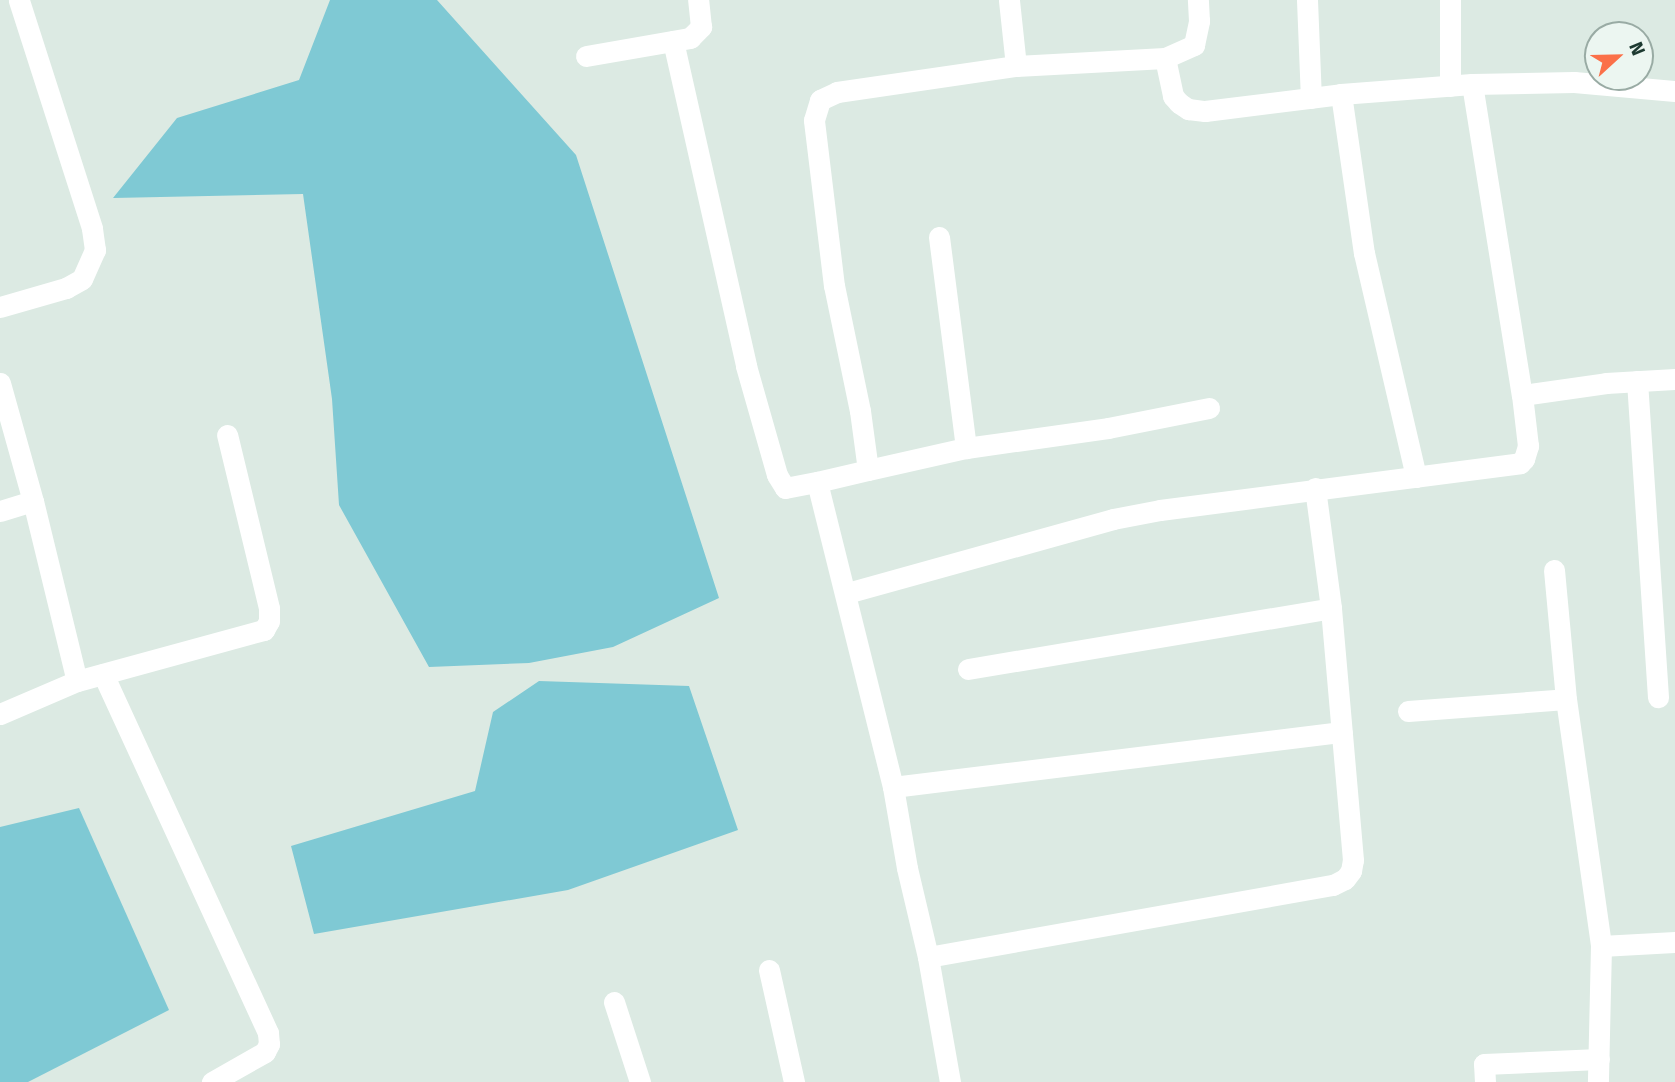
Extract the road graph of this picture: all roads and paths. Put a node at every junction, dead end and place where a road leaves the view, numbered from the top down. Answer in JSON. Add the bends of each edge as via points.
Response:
{"nodes":[{"id":1,"x":19,"y":0,"type":"edge"},
{"id":2,"x":698,"y":0,"type":"edge"},
{"id":3,"x":1009,"y":0,"type":"edge"},
{"id":4,"x":1198,"y":0,"type":"edge"},
{"id":5,"x":1307,"y":0,"type":"edge"},
{"id":6,"x":1450,"y":0,"type":"edge"},
{"id":7,"x":673,"y":41,"type":"junction"},
{"id":8,"x":586,"y":56,"type":"dead end"},
{"id":9,"x":1165,"y":58,"type":"junction"},
{"id":10,"x":1016,"y":66,"type":"junction"},
{"id":11,"x":1472,"y":84,"type":"junction"},
{"id":12,"x":1450,"y":86,"type":"junction"},
{"id":13,"x":1675,"y":91,"type":"edge"},
{"id":14,"x":1341,"y":94,"type":"junction"},
{"id":15,"x":1311,"y":97,"type":"junction"},
{"id":16,"x":939,"y":237,"type":"dead end"},
{"id":17,"x":0,"y":307,"type":"edge"},
{"id":18,"x":1675,"y":379,"type":"edge"},
{"id":19,"x":1637,"y":381,"type":"junction"},
{"id":20,"x":0,"y":383,"type":"edge"},
{"id":21,"x":1522,"y":394,"type":"junction"},
{"id":22,"x":1209,"y":408,"type":"dead end"},
{"id":23,"x":227,"y":435,"type":"dead end"},
{"id":24,"x":966,"y":448,"type":"junction"},
{"id":25,"x":868,"y":470,"type":"junction"},
{"id":26,"x":1416,"y":477,"type":"junction"},
{"id":27,"x":817,"y":482,"type":"junction"},
{"id":28,"x":1315,"y":488,"type":"junction"},
{"id":29,"x":33,"y":501,"type":"junction"},
{"id":30,"x":0,"y":511,"type":"edge"},
{"id":31,"x":1554,"y":570,"type":"dead end"},
{"id":32,"x":846,"y":593,"type":"junction"},
{"id":33,"x":1331,"y":608,"type":"junction"},
{"id":34,"x":968,"y":669,"type":"dead end"},
{"id":35,"x":103,"y":674,"type":"junction"},
{"id":36,"x":77,"y":681,"type":"junction"},
{"id":37,"x":1658,"y":697,"type":"dead end"},
{"id":38,"x":1566,"y":699,"type":"junction"},
{"id":39,"x":1408,"y":711,"type":"dead end"},
{"id":40,"x":0,"y":714,"type":"edge"},
{"id":41,"x":1342,"y":732,"type":"junction"},
{"id":42,"x":893,"y":787,"type":"junction"},
{"id":43,"x":1675,"y":942,"type":"edge"},
{"id":44,"x":1601,"y":947,"type":"junction"},
{"id":45,"x":928,"y":957,"type":"junction"},
{"id":46,"x":769,"y":970,"type":"dead end"},
{"id":47,"x":614,"y":1002,"type":"dead end"},
{"id":48,"x":1599,"y":1059,"type":"junction"},
{"id":49,"x":212,"y":1082,"type":"edge"},
{"id":50,"x":640,"y":1082,"type":"edge"},
{"id":51,"x":794,"y":1082,"type":"edge"},
{"id":52,"x":950,"y":1082,"type":"edge"},
{"id":53,"x":1485,"y":1082,"type":"edge"},
{"id":54,"x":1598,"y":1082,"type":"edge"}],
"edges":[{"from":1,"to":17,"type":"street","via":[[92,228],[95,250],[82,279]]},
{"from":2,"to":7,"type":"street","via":[[702,20],[697,34]]},
{"from":3,"to":10,"type":"street"},
{"from":4,"to":9,"type":"street","via":[[1194,46]]},
{"from":5,"to":15,"type":"street"},
{"from":6,"to":12,"type":"street"},
{"from":7,"to":8,"type":"street"},
{"from":7,"to":27,"type":"street","via":[[746,366],[777,475],[785,488]]},
{"from":9,"to":10,"type":"street"},
{"from":9,"to":15,"type":"street","via":[[1174,96],[1188,109],[1205,111]]},
{"from":10,"to":25,"type":"street","via":[[837,92],[820,100],[814,111],[832,272]]},
{"from":11,"to":12,"type":"street"},
{"from":11,"to":13,"type":"street","via":[[1574,82]]},
{"from":11,"to":21,"type":"street"},
{"from":12,"to":14,"type":"street"},
{"from":14,"to":15,"type":"street"},
{"from":14,"to":26,"type":"street","via":[[1364,253]]},
{"from":16,"to":24,"type":"street"},
{"from":18,"to":19,"type":"street"},
{"from":19,"to":21,"type":"street"},
{"from":19,"to":37,"type":"street"},
{"from":20,"to":29,"type":"street"},
{"from":21,"to":26,"type":"street","via":[[1528,446],[1520,463]]},
{"from":22,"to":24,"type":"street"},
{"from":23,"to":35,"type":"street","via":[[269,621],[264,630]]},
{"from":24,"to":25,"type":"street"},
{"from":25,"to":27,"type":"street"},
{"from":26,"to":28,"type":"street"},
{"from":27,"to":32,"type":"street"},
{"from":28,"to":32,"type":"street","via":[[1113,519]]},
{"from":28,"to":33,"type":"street"},
{"from":29,"to":30,"type":"street"},
{"from":29,"to":36,"type":"street"},
{"from":31,"to":38,"type":"street"},
{"from":32,"to":42,"type":"street"},
{"from":33,"to":34,"type":"street"},
{"from":33,"to":41,"type":"street"},
{"from":35,"to":36,"type":"street"},
{"from":35,"to":49,"type":"street","via":[[268,1033],[264,1052]]},
{"from":36,"to":40,"type":"street"},
{"from":38,"to":39,"type":"street"},
{"from":38,"to":44,"type":"street"},
{"from":41,"to":42,"type":"street"},
{"from":41,"to":45,"type":"street","via":[[1353,860],[1351,871],[1333,886]]},
{"from":42,"to":45,"type":"street"},
{"from":43,"to":44,"type":"street"},
{"from":44,"to":48,"type":"street"},
{"from":45,"to":52,"type":"street"},
{"from":46,"to":51,"type":"street"},
{"from":47,"to":50,"type":"street"},
{"from":48,"to":53,"type":"street","via":[[1484,1064]]},
{"from":48,"to":54,"type":"street"}]}
